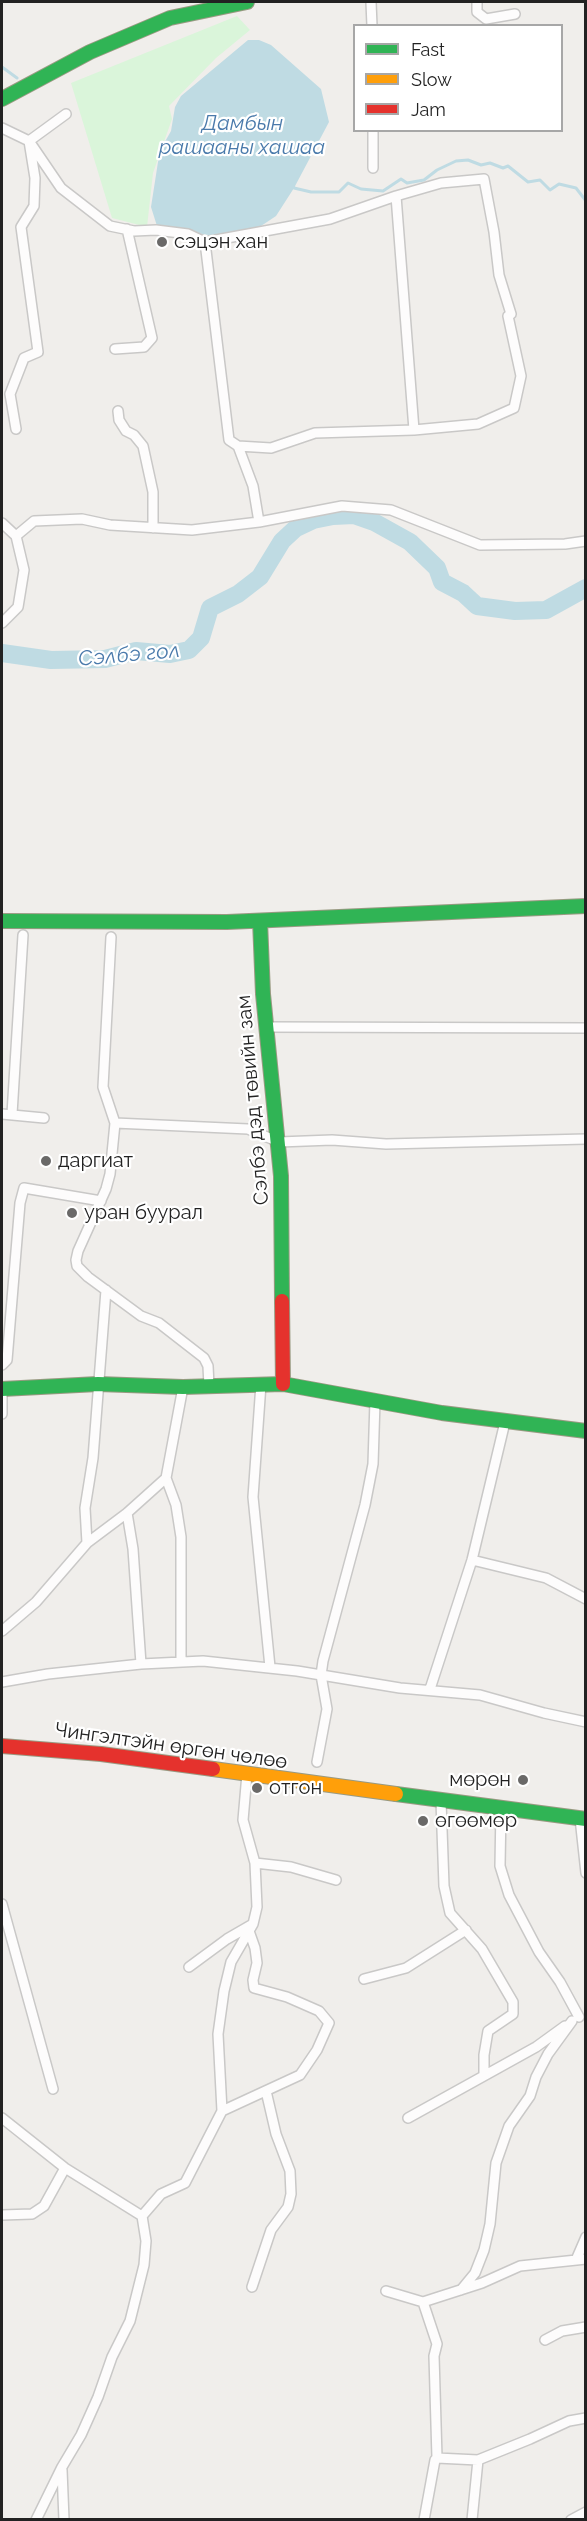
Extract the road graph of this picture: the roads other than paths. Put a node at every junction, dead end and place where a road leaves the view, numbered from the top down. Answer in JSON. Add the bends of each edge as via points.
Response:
{"nodes":[{"id":1,"x":247,"y":2,"type":"edge"},
{"id":2,"x":371,"y":2,"type":"edge"},
{"id":3,"x":477,"y":2,"type":"edge"},
{"id":4,"x":515,"y":14,"type":"dead end"},
{"id":5,"x":372,"y":24,"type":"edge"},
{"id":6,"x":2,"y":99,"type":"edge"},
{"id":7,"x":66,"y":114,"type":"dead end"},
{"id":8,"x":2,"y":128,"type":"edge"},
{"id":9,"x":374,"y":132,"type":"edge"},
{"id":10,"x":28,"y":141,"type":"junction"},
{"id":11,"x":373,"y":168,"type":"dead end"},
{"id":12,"x":396,"y":196,"type":"junction"},
{"id":13,"x":127,"y":229,"type":"junction"},
{"id":14,"x":205,"y":242,"type":"junction"},
{"id":15,"x":115,"y":349,"type":"dead end"},
{"id":16,"x":118,"y":411,"type":"dead end"},
{"id":17,"x":16,"y":429,"type":"dead end"},
{"id":18,"x":414,"y":430,"type":"junction"},
{"id":19,"x":238,"y":446,"type":"junction"},
{"id":20,"x":259,"y":522,"type":"junction"},
{"id":21,"x":2,"y":523,"type":"edge"},
{"id":22,"x":153,"y":528,"type":"junction"},
{"id":23,"x":16,"y":536,"type":"junction"},
{"id":24,"x":585,"y":541,"type":"edge"},
{"id":25,"x":2,"y":623,"type":"edge"},
{"id":26,"x":585,"y":906,"type":"edge"},
{"id":27,"x":2,"y":921,"type":"edge"},
{"id":28,"x":260,"y":921,"type":"junction"},
{"id":29,"x":23,"y":935,"type":"dead end"},
{"id":30,"x":111,"y":937,"type":"dead end"},
{"id":31,"x":267,"y":1027,"type":"junction"},
{"id":32,"x":585,"y":1028,"type":"edge"},
{"id":33,"x":2,"y":1114,"type":"edge"},
{"id":34,"x":12,"y":1114,"type":"junction"},
{"id":35,"x":44,"y":1118,"type":"dead end"},
{"id":36,"x":115,"y":1123,"type":"junction"},
{"id":37,"x":585,"y":1139,"type":"edge"},
{"id":38,"x":279,"y":1142,"type":"junction"},
{"id":39,"x":101,"y":1201,"type":"junction"},
{"id":40,"x":106,"y":1290,"type":"junction"},
{"id":41,"x":2,"y":1365,"type":"edge"},
{"id":42,"x":98,"y":1384,"type":"junction"},
{"id":43,"x":261,"y":1384,"type":"junction"},
{"id":44,"x":283,"y":1384,"type":"junction"},
{"id":45,"x":209,"y":1386,"type":"junction"},
{"id":46,"x":183,"y":1387,"type":"junction"},
{"id":47,"x":2,"y":1389,"type":"edge"},
{"id":48,"x":375,"y":1401,"type":"junction"},
{"id":49,"x":2,"y":1414,"type":"edge"},
{"id":50,"x":504,"y":1422,"type":"junction"},
{"id":51,"x":585,"y":1431,"type":"edge"},
{"id":52,"x":166,"y":1478,"type":"junction"},
{"id":53,"x":127,"y":1514,"type":"junction"},
{"id":54,"x":87,"y":1543,"type":"junction"},
{"id":55,"x":472,"y":1560,"type":"junction"},
{"id":56,"x":585,"y":1599,"type":"edge"},
{"id":57,"x":2,"y":1631,"type":"edge"},
{"id":58,"x":182,"y":1660,"type":"junction"},
{"id":59,"x":141,"y":1664,"type":"junction"},
{"id":60,"x":270,"y":1667,"type":"junction"},
{"id":61,"x":321,"y":1675,"type":"junction"},
{"id":62,"x":2,"y":1682,"type":"edge"},
{"id":63,"x":430,"y":1689,"type":"junction"},
{"id":64,"x":585,"y":1722,"type":"edge"},
{"id":65,"x":2,"y":1746,"type":"edge"},
{"id":66,"x":317,"y":1762,"type":"dead end"},
{"id":67,"x":247,"y":1774,"type":"junction"},
{"id":68,"x":441,"y":1801,"type":"junction"},
{"id":69,"x":501,"y":1808,"type":"junction"},
{"id":70,"x":583,"y":1819,"type":"edge"},
{"id":71,"x":255,"y":1863,"type":"junction"},
{"id":72,"x":585,"y":1873,"type":"edge"},
{"id":73,"x":336,"y":1881,"type":"dead end"},
{"id":74,"x":2,"y":1904,"type":"edge"},
{"id":75,"x":251,"y":1927,"type":"junction"},
{"id":76,"x":466,"y":1930,"type":"junction"},
{"id":77,"x":189,"y":1967,"type":"dead end"},
{"id":78,"x":364,"y":1979,"type":"dead end"},
{"id":79,"x":579,"y":2016,"type":"edge"},
{"id":80,"x":484,"y":2075,"type":"junction"},
{"id":81,"x":53,"y":2089,"type":"dead end"},
{"id":82,"x":266,"y":2091,"type":"junction"},
{"id":83,"x":222,"y":2111,"type":"junction"},
{"id":84,"x":2,"y":2118,"type":"edge"},
{"id":85,"x":408,"y":2118,"type":"dead end"},
{"id":86,"x":65,"y":2168,"type":"junction"},
{"id":87,"x":2,"y":2214,"type":"edge"},
{"id":88,"x":142,"y":2216,"type":"junction"},
{"id":89,"x":585,"y":2237,"type":"edge"},
{"id":90,"x":581,"y":2260,"type":"edge"},
{"id":91,"x":252,"y":2287,"type":"dead end"},
{"id":92,"x":461,"y":2290,"type":"junction"},
{"id":93,"x":386,"y":2291,"type":"dead end"},
{"id":94,"x":423,"y":2302,"type":"junction"},
{"id":95,"x":585,"y":2327,"type":"edge"},
{"id":96,"x":545,"y":2340,"type":"dead end"},
{"id":97,"x":585,"y":2418,"type":"edge"},
{"id":98,"x":437,"y":2458,"type":"junction"},
{"id":99,"x":478,"y":2460,"type":"junction"},
{"id":100,"x":62,"y":2467,"type":"junction"},
{"id":101,"x":585,"y":2512,"type":"edge"},
{"id":102,"x":36,"y":2520,"type":"edge"},
{"id":103,"x":64,"y":2520,"type":"edge"},
{"id":104,"x":424,"y":2520,"type":"edge"},
{"id":105,"x":472,"y":2520,"type":"edge"},
{"id":106,"x":571,"y":2520,"type":"edge"}],
"edges":[{"from":1,"to":6,"type":"street","via":[[170,18],[90,52]]},
{"from":2,"to":5,"type":"street"},
{"from":3,"to":4,"type":"street","via":[[477,12],[486,19]]},
{"from":7,"to":10,"type":"street"},
{"from":8,"to":10,"type":"street"},
{"from":9,"to":11,"type":"street"},
{"from":10,"to":13,"type":"street","via":[[61,188],[110,226]]},
{"from":10,"to":17,"type":"street","via":[[35,178],[34,206],[21,226],[38,352],[24,358],[10,394]]},
{"from":12,"to":14,"type":"street","via":[[330,219]]},
{"from":12,"to":18,"type":"street"},
{"from":12,"to":18,"type":"street","via":[[441,183],[484,179],[521,376],[514,408],[478,424]]},
{"from":13,"to":14,"type":"street","via":[[188,234]]},
{"from":13,"to":15,"type":"street","via":[[152,338],[144,347]]},
{"from":14,"to":19,"type":"street","via":[[230,440]]},
{"from":16,"to":22,"type":"street","via":[[126,431],[143,446],[153,492]]},
{"from":18,"to":19,"type":"street","via":[[315,433],[271,448]]},
{"from":19,"to":20,"type":"street","via":[[253,486]]},
{"from":20,"to":22,"type":"street","via":[[192,530]]},
{"from":20,"to":24,"type":"street","via":[[342,506],[391,510],[480,545]]},
{"from":21,"to":23,"type":"street"},
{"from":22,"to":23,"type":"street","via":[[82,519],[34,521]]},
{"from":23,"to":25,"type":"street","via":[[24,570],[18,607]]},
{"from":26,"to":28,"type":"street"},
{"from":27,"to":28,"type":"street"},
{"from":28,"to":31,"type":"street","name":"Сэлбэ дэд төвийн зам"},
{"from":29,"to":34,"type":"street"},
{"from":30,"to":36,"type":"street","via":[[103,1087]]},
{"from":31,"to":32,"type":"street"},
{"from":31,"to":38,"type":"street","name":"Сэлбэ дэд төвийн зам"},
{"from":33,"to":34,"type":"street"},
{"from":34,"to":35,"type":"street"},
{"from":36,"to":38,"type":"street","via":[[248,1129]]},
{"from":36,"to":39,"type":"street","via":[[110,1174]]},
{"from":37,"to":38,"type":"street","via":[[386,1144]]},
{"from":38,"to":44,"type":"street","name":"Сэлбэ дэд төвийн зам"},
{"from":39,"to":40,"type":"street","via":[[76,1260],[77,1266]]},
{"from":39,"to":41,"type":"street","via":[[24,1188],[7,1360]]},
{"from":40,"to":42,"type":"street"},
{"from":40,"to":45,"type":"street","via":[[141,1316],[159,1323],[204,1358]]},
{"from":42,"to":46,"type":"street"},
{"from":42,"to":47,"type":"street"},
{"from":42,"to":54,"type":"street","via":[[85,1508]]},
{"from":43,"to":44,"type":"street"},
{"from":43,"to":45,"type":"street"},
{"from":43,"to":60,"type":"street","via":[[253,1497]]},
{"from":44,"to":48,"type":"street"},
{"from":45,"to":46,"type":"street"},
{"from":46,"to":52,"type":"street"},
{"from":47,"to":49,"type":"street"},
{"from":48,"to":50,"type":"street"},
{"from":48,"to":61,"type":"street","via":[[373,1464],[366,1504]]},
{"from":50,"to":51,"type":"street"},
{"from":50,"to":55,"type":"street"},
{"from":52,"to":53,"type":"street"},
{"from":52,"to":58,"type":"street","via":[[176,1505],[181,1537]]},
{"from":53,"to":54,"type":"street"},
{"from":53,"to":59,"type":"street"},
{"from":54,"to":57,"type":"street","via":[[36,1602]]},
{"from":55,"to":56,"type":"street","via":[[546,1578]]},
{"from":55,"to":63,"type":"street"},
{"from":58,"to":59,"type":"street"},
{"from":58,"to":60,"type":"street"},
{"from":59,"to":62,"type":"street"},
{"from":60,"to":61,"type":"street"},
{"from":61,"to":63,"type":"street"},
{"from":61,"to":66,"type":"street","via":[[327,1709]]},
{"from":63,"to":64,"type":"street","via":[[480,1695]]},
{"from":65,"to":67,"type":"street","name":"Чингэлтэйн өргөн чөлөө","via":[[69,1750]]},
{"from":67,"to":68,"type":"street","name":"Чингэлтэйн өргөн чөлөө"},
{"from":67,"to":71,"type":"street","via":[[243,1820]]},
{"from":68,"to":69,"type":"street","name":"Чингэлтэйн өргөн чөлөө"},
{"from":68,"to":76,"type":"street","via":[[444,1886],[450,1913]]},
{"from":69,"to":70,"type":"street","name":"Чингэлтэйн өргөн чөлөө"},
{"from":69,"to":79,"type":"street","via":[[500,1866],[509,1895],[538,1953]]},
{"from":70,"to":72,"type":"street"},
{"from":71,"to":73,"type":"street","via":[[291,1867]]},
{"from":71,"to":75,"type":"street","via":[[258,1907]]},
{"from":74,"to":81,"type":"street"},
{"from":75,"to":77,"type":"street","via":[[226,1939]]},
{"from":75,"to":82,"type":"street","via":[[257,1964],[254,1988],[320,2011],[329,2023],[300,2075]]},
{"from":75,"to":83,"type":"street","via":[[231,1962],[224,1991],[218,2034]]},
{"from":76,"to":78,"type":"street","via":[[406,1968]]},
{"from":76,"to":80,"type":"street","via":[[482,1949],[513,2002],[513,2014],[488,2031]]},
{"from":79,"to":80,"type":"street","via":[[536,2047]]},
{"from":79,"to":92,"type":"street","via":[[548,2054],[530,2096],[509,2126],[496,2163],[484,2250],[475,2273]]},
{"from":80,"to":85,"type":"street"},
{"from":82,"to":83,"type":"street"},
{"from":82,"to":91,"type":"street","via":[[290,2171],[291,2194],[288,2207],[271,2230]]},
{"from":83,"to":88,"type":"street","via":[[185,2183],[161,2194]]},
{"from":84,"to":86,"type":"street"},
{"from":86,"to":87,"type":"street","via":[[44,2206],[32,2214]]},
{"from":86,"to":88,"type":"street"},
{"from":88,"to":100,"type":"street","via":[[144,2265],[130,2321],[81,2435]]},
{"from":89,"to":90,"type":"street"},
{"from":90,"to":92,"type":"street","via":[[520,2266]]},
{"from":92,"to":94,"type":"street"},
{"from":93,"to":94,"type":"street"},
{"from":94,"to":98,"type":"street","via":[[437,2344]]},
{"from":95,"to":96,"type":"street","via":[[562,2331]]},
{"from":97,"to":99,"type":"street","via":[[569,2421]]},
{"from":98,"to":99,"type":"street"},
{"from":98,"to":104,"type":"street"},
{"from":99,"to":105,"type":"street"},
{"from":100,"to":102,"type":"street"},
{"from":100,"to":103,"type":"street"},
{"from":101,"to":106,"type":"street"}]}
